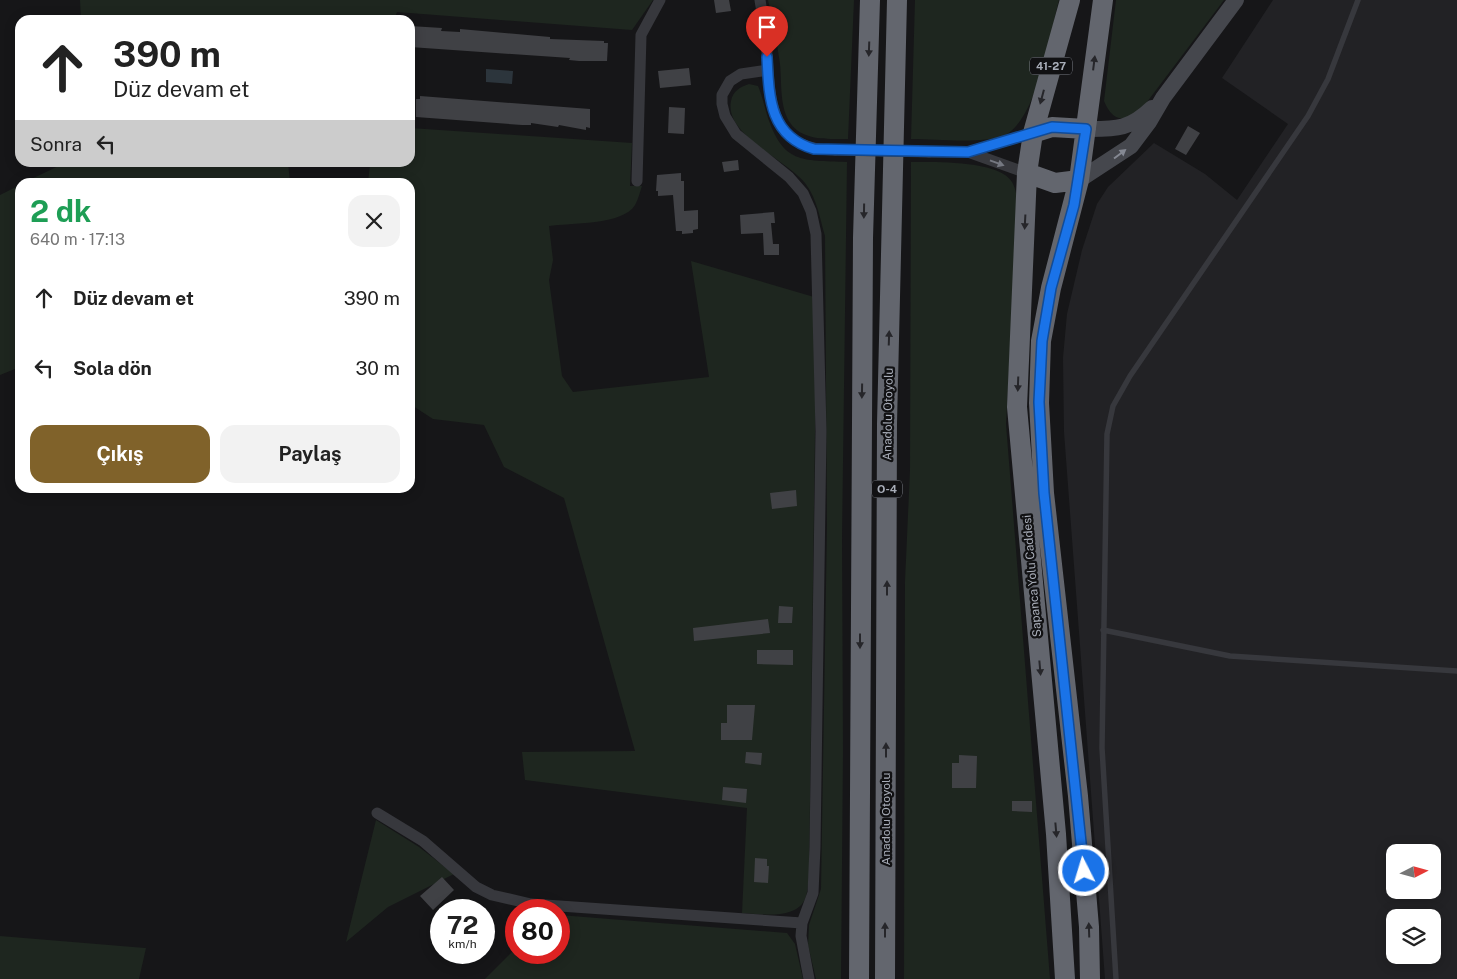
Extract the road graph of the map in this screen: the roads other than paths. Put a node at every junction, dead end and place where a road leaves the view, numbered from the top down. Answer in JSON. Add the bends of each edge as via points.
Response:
{"nodes":[{"id":1,"x":660,"y":0,"type":"edge"},
{"id":2,"x":760,"y":0,"type":"edge"},
{"id":3,"x":870,"y":0,"type":"edge"},
{"id":4,"x":897,"y":0,"type":"edge"},
{"id":5,"x":1070,"y":0,"type":"edge"},
{"id":6,"x":1102,"y":0,"type":"edge"},
{"id":7,"x":1236,"y":0,"type":"edge"},
{"id":8,"x":1358,"y":0,"type":"edge"},
{"id":9,"x":768,"y":70,"type":"junction"},
{"id":10,"x":1162,"y":98,"type":"junction"},
{"id":11,"x":1086,"y":129,"type":"junction"},
{"id":12,"x":1033,"y":133,"type":"junction"},
{"id":13,"x":968,"y":152,"type":"junction"},
{"id":14,"x":1028,"y":173,"type":"junction"},
{"id":15,"x":1079,"y":180,"type":"junction"},
{"id":16,"x":637,"y":181,"type":"dead end"},
{"id":17,"x":1104,"y":630,"type":"junction"},
{"id":18,"x":1457,"y":671,"type":"edge"},
{"id":19,"x":377,"y":813,"type":"dead end"},
{"id":20,"x":802,"y":923,"type":"junction"},
{"id":21,"x":809,"y":979,"type":"edge"},
{"id":22,"x":859,"y":979,"type":"edge"},
{"id":23,"x":885,"y":979,"type":"edge"},
{"id":24,"x":1065,"y":979,"type":"edge"},
{"id":25,"x":1090,"y":979,"type":"edge"},
{"id":26,"x":1116,"y":979,"type":"edge"}],
"edges":[{"from":1,"to":16,"type":"street","via":[[641,34]]},
{"from":2,"to":9,"type":"street"},
{"from":3,"to":22,"type":"highway","number":"O-4","one_way":true,"via":[[863,276]]},
{"from":23,"to":4,"type":"highway","name":"Anadolu Otoyolu","number":"O-4","one_way":true,"via":[[887,424]]},
{"from":5,"to":12,"type":"highway","number":"41-27","one_way":true},
{"from":11,"to":6,"type":"highway","one_way":true},
{"from":7,"to":10,"type":"street"},
{"from":8,"to":17,"type":"lane","via":[[1328,79],[1308,116],[1130,376],[1113,406],[1107,434]]},
{"from":9,"to":13,"type":"street","bridge":true,"via":[[773,111],[788,136],[808,148]]},
{"from":9,"to":20,"type":"street","via":[[741,74],[730,81],[722,95],[722,104],[736,134],[790,177],[803,193],[811,211],[818,246],[820,431],[815,847],[813,893]]},
{"from":10,"to":11,"type":"street","via":[[1130,125]]},
{"from":15,"to":10,"type":"street","one_way":true,"via":[[1131,146]]},
{"from":11,"to":12,"type":"highway","via":[[1052,127]]},
{"from":11,"to":15,"type":"highway","name":"Sapanca Yolu Caddesi"},
{"from":12,"to":13,"type":"street"},
{"from":12,"to":14,"type":"highway","name":"Sapanca Yolu Caddesi"},
{"from":13,"to":14,"type":"street","one_way":true},
{"from":14,"to":15,"type":"highway","via":[[1056,183]]},
{"from":14,"to":24,"type":"highway","name":"Sapanca Yolu Caddesi","one_way":true,"via":[[1017,407],[1056,834]]},
{"from":25,"to":15,"type":"highway","name":"Sapanca Yolu Caddesi","one_way":true,"via":[[1089,927],[1044,493],[1039,402],[1042,341],[1051,288]]},
{"from":17,"to":18,"type":"lane","via":[[1230,656]]},
{"from":17,"to":26,"type":"lane","via":[[1102,748]]},
{"from":19,"to":20,"type":"street","via":[[423,841],[476,887],[510,900]]},
{"from":20,"to":21,"type":"street","via":[[803,955]]}]}
